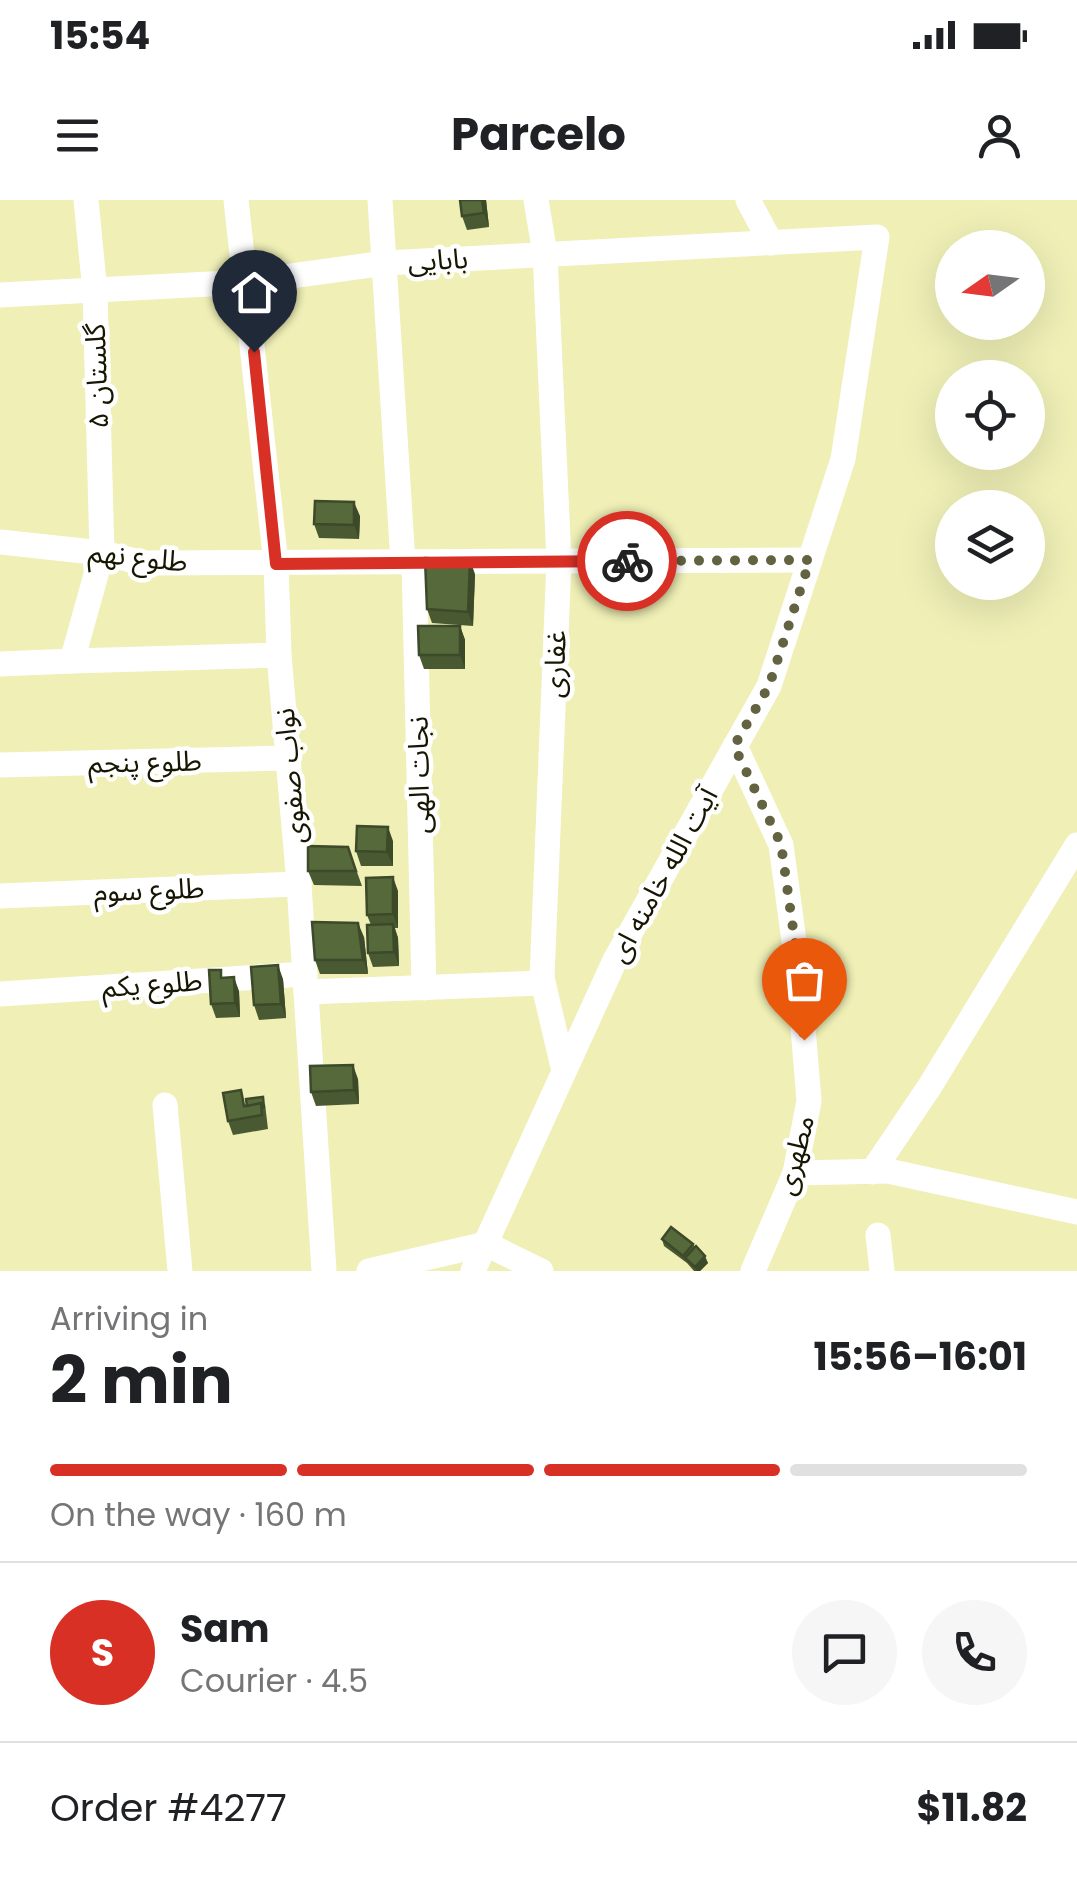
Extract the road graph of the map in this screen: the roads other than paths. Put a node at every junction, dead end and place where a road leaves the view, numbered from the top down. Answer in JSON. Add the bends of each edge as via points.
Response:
{"nodes":[{"id":1,"x":86,"y":200,"type":"edge"},
{"id":2,"x":236,"y":200,"type":"edge"},
{"id":3,"x":380,"y":200,"type":"edge"},
{"id":4,"x":536,"y":200,"type":"edge"},
{"id":5,"x":748,"y":200,"type":"edge"},
{"id":6,"x":877,"y":237,"type":"joint"},
{"id":7,"x":771,"y":243,"type":"junction"},
{"id":8,"x":545,"y":254,"type":"junction"},
{"id":9,"x":385,"y":262,"type":"junction"},
{"id":10,"x":248,"y":282,"type":"junction"},
{"id":11,"x":95,"y":292,"type":"junction"},
{"id":12,"x":0,"y":294,"type":"edge"},
{"id":13,"x":0,"y":542,"type":"edge"},
{"id":14,"x":102,"y":553,"type":"junction"},
{"id":15,"x":810,"y":560,"type":"junction"},
{"id":16,"x":559,"y":561,"type":"junction"},
{"id":17,"x":408,"y":562,"type":"junction"},
{"id":18,"x":276,"y":564,"type":"junction"},
{"id":19,"x":279,"y":655,"type":"junction"},
{"id":20,"x":72,"y":660,"type":"junction"},
{"id":21,"x":0,"y":664,"type":"edge"},
{"id":22,"x":734,"y":746,"type":"junction"},
{"id":23,"x":290,"y":758,"type":"junction"},
{"id":24,"x":0,"y":766,"type":"edge"},
{"id":25,"x":1077,"y":845,"type":"edge"},
{"id":26,"x":299,"y":884,"type":"junction"},
{"id":27,"x":0,"y":896,"type":"edge"},
{"id":28,"x":306,"y":983,"type":"junction"},
{"id":29,"x":544,"y":983,"type":"junction"},
{"id":30,"x":424,"y":988,"type":"junction"},
{"id":31,"x":0,"y":994,"type":"edge"},
{"id":32,"x":564,"y":1071,"type":"junction"},
{"id":33,"x":166,"y":1105,"type":"dead end"},
{"id":34,"x":795,"y":1172,"type":"junction"},
{"id":35,"x":872,"y":1172,"type":"junction"},
{"id":36,"x":1077,"y":1212,"type":"edge"},
{"id":37,"x":878,"y":1235,"type":"dead end"},
{"id":38,"x":486,"y":1244,"type":"junction"},
{"id":39,"x":180,"y":1271,"type":"edge"},
{"id":40,"x":324,"y":1271,"type":"edge"},
{"id":41,"x":369,"y":1271,"type":"edge"},
{"id":42,"x":473,"y":1271,"type":"edge"},
{"id":43,"x":541,"y":1271,"type":"edge"},
{"id":44,"x":754,"y":1271,"type":"edge"},
{"id":45,"x":882,"y":1271,"type":"edge"}],
"edges":[{"from":1,"to":11,"type":"street","name":"گلستان ۵"},
{"from":2,"to":10,"type":"street","name":"نواب صفوی"},
{"from":3,"to":9,"type":"street","name":"نجات الهی"},
{"from":4,"to":8,"type":"street","name":"غفاری"},
{"from":5,"to":7,"type":"street"},
{"from":6,"to":7,"type":"street","name":"بابایی"},
{"from":6,"to":15,"type":"street","name":"آیت الله خامنه ای","via":[[843,459]]},
{"from":7,"to":8,"type":"street","name":"بابایی"},
{"from":8,"to":9,"type":"street","name":"بابایی"},
{"from":8,"to":16,"type":"street","name":"غفاری"},
{"from":9,"to":10,"type":"street","name":"بابایی"},
{"from":9,"to":17,"type":"street","name":"نجات الهی"},
{"from":10,"to":11,"type":"street","name":"بابایی"},
{"from":10,"to":18,"type":"street","name":"نواب صفوی"},
{"from":11,"to":12,"type":"street","name":"بابایی"},
{"from":11,"to":14,"type":"street","name":"گلستان ۵"},
{"from":13,"to":14,"type":"street","name":"طلوع نهم"},
{"from":14,"to":18,"type":"street","name":"طلوع نهم","via":[[144,563]]},
{"from":14,"to":20,"type":"street","name":"گلستان ۵"},
{"from":15,"to":16,"type":"street","name":"طلوع نهم"},
{"from":15,"to":22,"type":"street","name":"آیت الله خامنه ای","via":[[769,686]]},
{"from":16,"to":17,"type":"street","name":"طلوع نهم"},
{"from":16,"to":29,"type":"street","name":"غفاری"},
{"from":17,"to":18,"type":"street","name":"طلوع نهم"},
{"from":17,"to":30,"type":"street","name":"نجات الهی"},
{"from":18,"to":19,"type":"street","name":"نواب صفوی"},
{"from":19,"to":20,"type":"street"},
{"from":19,"to":23,"type":"street","name":"نواب صفوی"},
{"from":20,"to":21,"type":"street"},
{"from":22,"to":32,"type":"street","name":"آیت الله خامنه ای","via":[[615,960]]},
{"from":22,"to":34,"type":"street","name":"مطهری","via":[[781,844],[784,864],[809,1100]]},
{"from":23,"to":24,"type":"street","name":"طلوع پنجم"},
{"from":23,"to":26,"type":"street","name":"نواب صفوی"},
{"from":25,"to":35,"type":"street"},
{"from":26,"to":27,"type":"street","name":"طلوع سوم"},
{"from":26,"to":28,"type":"street","name":"نواب صفوی"},
{"from":28,"to":30,"type":"street","name":"طلوع یکم"},
{"from":28,"to":31,"type":"street","name":"طلوع یکم"},
{"from":28,"to":40,"type":"street","name":"نواب صفوی"},
{"from":29,"to":30,"type":"street","name":"طلوع یکم"},
{"from":29,"to":32,"type":"street","name":"غفاری"},
{"from":32,"to":38,"type":"street","name":"آیت الله خامنه ای"},
{"from":33,"to":39,"type":"street"},
{"from":34,"to":35,"type":"street"},
{"from":34,"to":44,"type":"street","name":"مطهری"},
{"from":35,"to":36,"type":"street"},
{"from":37,"to":45,"type":"street"},
{"from":38,"to":41,"type":"street"},
{"from":38,"to":42,"type":"street","name":"آیت الله خامنه ای"},
{"from":38,"to":43,"type":"street"}]}
